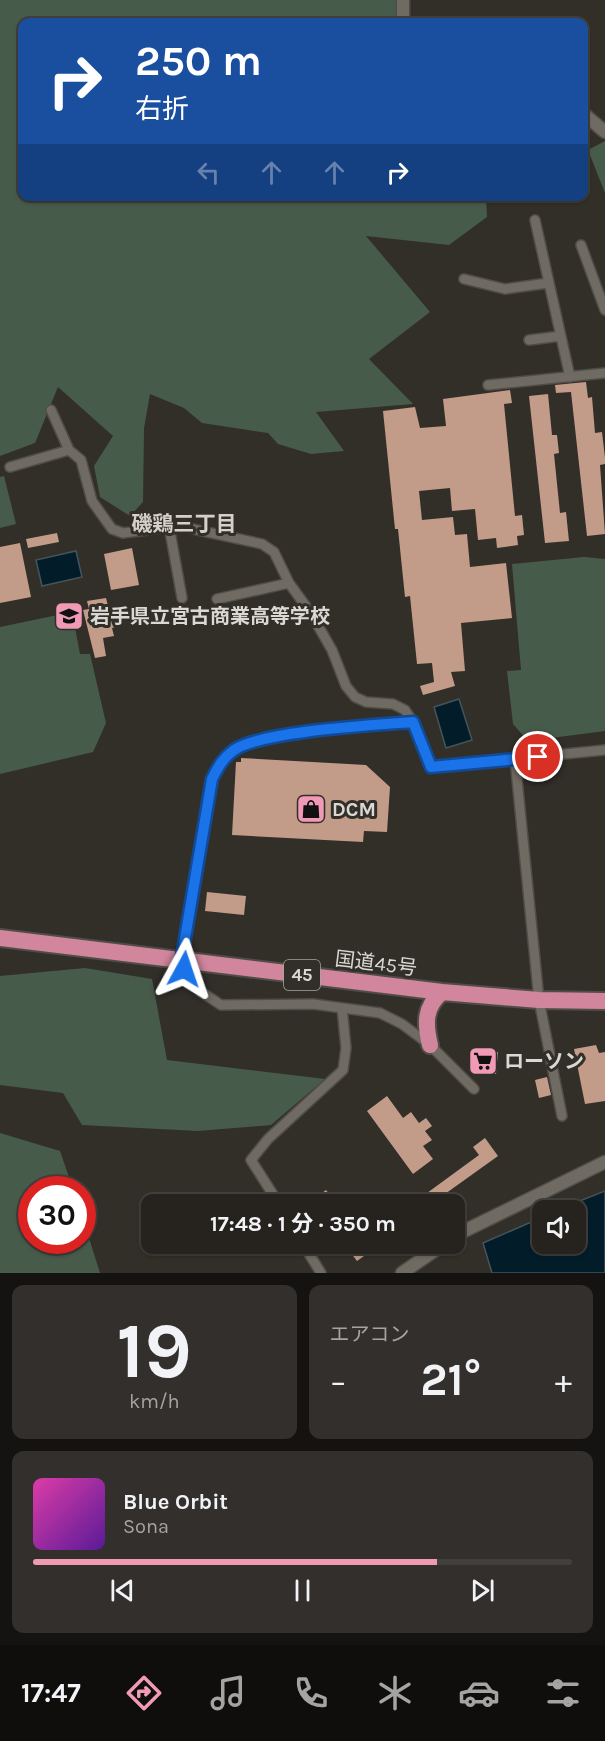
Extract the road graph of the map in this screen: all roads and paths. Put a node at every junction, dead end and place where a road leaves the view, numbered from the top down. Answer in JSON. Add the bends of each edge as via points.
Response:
{"nodes":[{"id":1,"x":403,"y":0,"type":"edge"},
{"id":2,"x":403,"y":18,"type":"edge"},
{"id":3,"x":588,"y":117,"type":"edge"},
{"id":4,"x":605,"y":132,"type":"edge"},
{"id":5,"x":535,"y":220,"type":"dead end"},
{"id":6,"x":581,"y":245,"type":"dead end"},
{"id":7,"x":464,"y":279,"type":"dead end"},
{"id":8,"x":548,"y":283,"type":"junction"},
{"id":9,"x":605,"y":310,"type":"edge"},
{"id":10,"x":561,"y":336,"type":"junction"},
{"id":11,"x":530,"y":340,"type":"dead end"},
{"id":12,"x":605,"y":374,"type":"edge"},
{"id":13,"x":570,"y":377,"type":"junction"},
{"id":14,"x":488,"y":385,"type":"dead end"},
{"id":15,"x":51,"y":411,"type":"dead end"},
{"id":16,"x":69,"y":450,"type":"junction"},
{"id":17,"x":10,"y":467,"type":"dead end"},
{"id":18,"x":169,"y":526,"type":"junction"},
{"id":19,"x":289,"y":583,"type":"junction"},
{"id":20,"x":182,"y":598,"type":"dead end"},
{"id":21,"x":216,"y":599,"type":"dead end"},
{"id":22,"x":413,"y":722,"type":"junction"},
{"id":23,"x":605,"y":750,"type":"edge"},
{"id":24,"x":515,"y":759,"type":"junction"},
{"id":25,"x":0,"y":938,"type":"edge"},
{"id":26,"x":181,"y":962,"type":"junction"},
{"id":27,"x":442,"y":992,"type":"junction"},
{"id":28,"x":539,"y":1000,"type":"junction"},
{"id":29,"x":605,"y":1001,"type":"edge"},
{"id":30,"x":342,"y":1008,"type":"junction"},
{"id":31,"x":430,"y":1045,"type":"junction"},
{"id":32,"x":474,"y":1089,"type":"dead end"},
{"id":33,"x":562,"y":1116,"type":"dead end"},
{"id":34,"x":605,"y":1161,"type":"edge"},
{"id":35,"x":273,"y":1194,"type":"edge"},
{"id":36,"x":465,"y":1231,"type":"edge"},
{"id":37,"x":309,"y":1254,"type":"edge"},
{"id":38,"x":430,"y":1254,"type":"edge"},
{"id":39,"x":321,"y":1273,"type":"edge"},
{"id":40,"x":402,"y":1273,"type":"edge"}],
"edges":[{"from":1,"to":2,"type":"street"},
{"from":3,"to":4,"type":"street"},
{"from":5,"to":8,"type":"street"},
{"from":6,"to":9,"type":"street"},
{"from":7,"to":8,"type":"street","via":[[505,289]]},
{"from":8,"to":10,"type":"street"},
{"from":10,"to":11,"type":"street"},
{"from":10,"to":13,"type":"street"},
{"from":12,"to":13,"type":"street"},
{"from":13,"to":14,"type":"street"},
{"from":15,"to":16,"type":"street"},
{"from":16,"to":17,"type":"street"},
{"from":16,"to":18,"type":"street","via":[[81,460],[93,501],[112,529],[123,533]]},
{"from":18,"to":19,"type":"street","via":[[262,544],[274,552]]},
{"from":18,"to":20,"type":"street"},
{"from":19,"to":21,"type":"street"},
{"from":19,"to":22,"type":"street","via":[[321,630],[346,686],[355,697],[393,704],[405,710]]},
{"from":22,"to":24,"type":"street","via":[[431,767]]},
{"from":22,"to":26,"type":"street","via":[[256,740],[235,749],[221,762],[212,779]]},
{"from":23,"to":24,"type":"street"},
{"from":24,"to":28,"type":"street"},
{"from":25,"to":26,"type":"highway","name":"国道45号","number":"45"},
{"from":26,"to":27,"type":"highway","name":"国道45号","number":"45"},
{"from":26,"to":30,"type":"street","via":[[200,991],[221,1005],[313,1004]]},
{"from":27,"to":28,"type":"highway","name":"国道45号","number":"45"},
{"from":27,"to":31,"type":"highway","via":[[431,1001],[427,1014]]},
{"from":28,"to":29,"type":"highway","name":"国道45号","number":"45"},
{"from":28,"to":33,"type":"street"},
{"from":30,"to":31,"type":"street","via":[[380,1013]]},
{"from":30,"to":35,"type":"street","via":[[346,1048],[343,1070],[268,1139],[251,1160]]},
{"from":31,"to":32,"type":"street"},
{"from":34,"to":36,"type":"street"},
{"from":37,"to":39,"type":"street"},
{"from":38,"to":40,"type":"street"}]}
